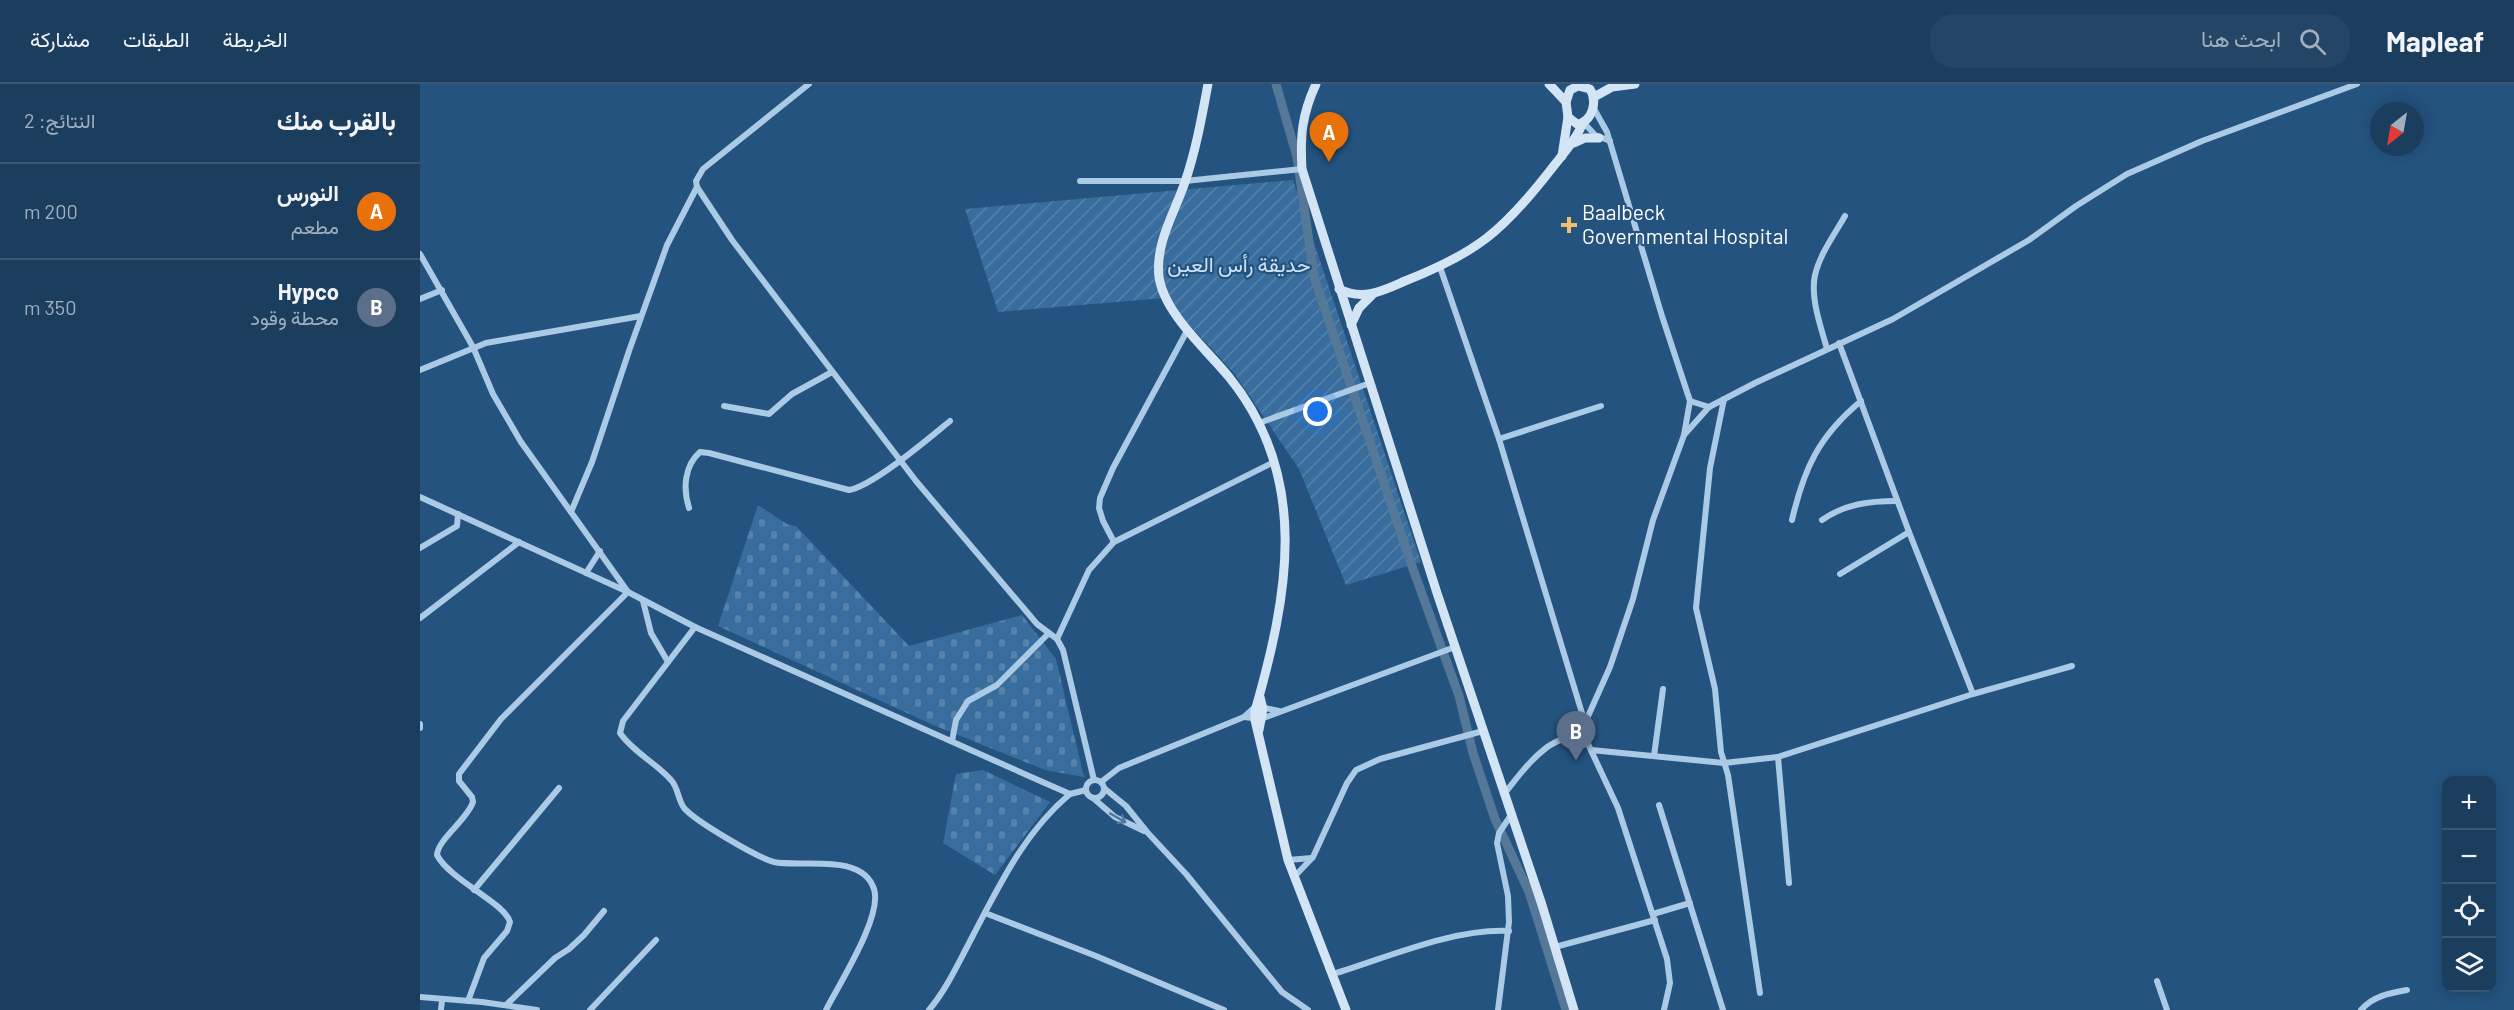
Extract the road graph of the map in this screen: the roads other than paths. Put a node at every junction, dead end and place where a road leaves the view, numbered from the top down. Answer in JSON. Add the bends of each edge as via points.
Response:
{"nodes":[{"id":1,"x":809,"y":84,"type":"edge"},
{"id":2,"x":1208,"y":84,"type":"edge"},
{"id":3,"x":1316,"y":84,"type":"edge"},
{"id":4,"x":1549,"y":84,"type":"edge"},
{"id":5,"x":1635,"y":84,"type":"edge"},
{"id":6,"x":1580,"y":85,"type":"edge"},
{"id":7,"x":2354,"y":85,"type":"edge"},
{"id":8,"x":1566,"y":102,"type":"junction"},
{"id":9,"x":1593,"y":102,"type":"junction"},
{"id":10,"x":1568,"y":117,"type":"junction"},
{"id":11,"x":1584,"y":123,"type":"junction"},
{"id":12,"x":1599,"y":138,"type":"junction"},
{"id":13,"x":1610,"y":141,"type":"junction"},
{"id":14,"x":1572,"y":144,"type":"junction"},
{"id":15,"x":1562,"y":156,"type":"junction"},
{"id":16,"x":1302,"y":169,"type":"junction"},
{"id":17,"x":1080,"y":181,"type":"dead end"},
{"id":18,"x":1185,"y":181,"type":"junction"},
{"id":19,"x":697,"y":187,"type":"junction"},
{"id":20,"x":1845,"y":216,"type":"dead end"},
{"id":21,"x":420,"y":254,"type":"edge"},
{"id":22,"x":1440,"y":267,"type":"junction"},
{"id":23,"x":1339,"y":289,"type":"junction"},
{"id":24,"x":442,"y":290,"type":"junction"},
{"id":25,"x":1372,"y":295,"type":"junction"},
{"id":26,"x":420,"y":299,"type":"edge"},
{"id":27,"x":641,"y":316,"type":"junction"},
{"id":28,"x":1352,"y":325,"type":"junction"},
{"id":29,"x":1188,"y":329,"type":"junction"},
{"id":30,"x":1839,"y":343,"type":"junction"},
{"id":31,"x":473,"y":346,"type":"junction"},
{"id":32,"x":1827,"y":349,"type":"junction"},
{"id":33,"x":420,"y":369,"type":"edge"},
{"id":34,"x":832,"y":372,"type":"junction"},
{"id":35,"x":1366,"y":384,"type":"junction"},
{"id":36,"x":1724,"y":399,"type":"junction"},
{"id":37,"x":1690,"y":401,"type":"junction"},
{"id":38,"x":1860,"y":401,"type":"junction"},
{"id":39,"x":724,"y":406,"type":"dead end"},
{"id":40,"x":1601,"y":406,"type":"dead end"},
{"id":41,"x":1709,"y":407,"type":"junction"},
{"id":42,"x":950,"y":422,"type":"dead end"},
{"id":43,"x":1259,"y":423,"type":"junction"},
{"id":44,"x":1684,"y":435,"type":"junction"},
{"id":45,"x":1499,"y":439,"type":"junction"},
{"id":46,"x":900,"y":460,"type":"junction"},
{"id":47,"x":1274,"y":462,"type":"junction"},
{"id":48,"x":420,"y":497,"type":"edge"},
{"id":49,"x":1897,"y":501,"type":"junction"},
{"id":50,"x":689,"y":508,"type":"dead end"},
{"id":51,"x":571,"y":512,"type":"junction"},
{"id":52,"x":458,"y":514,"type":"junction"},
{"id":53,"x":1792,"y":520,"type":"dead end"},
{"id":54,"x":1822,"y":520,"type":"dead end"},
{"id":55,"x":1909,"y":532,"type":"junction"},
{"id":56,"x":519,"y":542,"type":"junction"},
{"id":57,"x":1114,"y":543,"type":"junction"},
{"id":58,"x":420,"y":548,"type":"edge"},
{"id":59,"x":600,"y":551,"type":"junction"},
{"id":60,"x":586,"y":573,"type":"junction"},
{"id":61,"x":1840,"y":574,"type":"dead end"},
{"id":62,"x":628,"y":592,"type":"junction"},
{"id":63,"x":643,"y":601,"type":"junction"},
{"id":64,"x":420,"y":618,"type":"edge"},
{"id":65,"x":695,"y":627,"type":"junction"},
{"id":66,"x":1049,"y":633,"type":"junction"},
{"id":67,"x":1057,"y":639,"type":"junction"},
{"id":68,"x":1455,"y":647,"type":"junction"},
{"id":69,"x":668,"y":662,"type":"junction"},
{"id":70,"x":2072,"y":666,"type":"dead end"},
{"id":71,"x":1663,"y":689,"type":"dead end"},
{"id":72,"x":1973,"y":694,"type":"junction"},
{"id":73,"x":1260,"y":703,"type":"junction"},
{"id":74,"x":1279,"y":711,"type":"junction"},
{"id":75,"x":1244,"y":717,"type":"junction"},
{"id":76,"x":1258,"y":723,"type":"junction"},
{"id":77,"x":1583,"y":726,"type":"junction"},
{"id":78,"x":1483,"y":730,"type":"junction"},
{"id":79,"x":952,"y":741,"type":"junction"},
{"id":80,"x":1591,"y":750,"type":"junction"},
{"id":81,"x":1654,"y":756,"type":"junction"},
{"id":82,"x":1778,"y":757,"type":"junction"},
{"id":83,"x":1724,"y":763,"type":"junction"},
{"id":84,"x":1100,"y":783,"type":"junction"},
{"id":85,"x":559,"y":788,"type":"dead end"},
{"id":86,"x":1086,"y":790,"type":"junction"},
{"id":87,"x":1070,"y":794,"type":"junction"},
{"id":88,"x":1504,"y":794,"type":"junction"},
{"id":89,"x":1093,"y":798,"type":"junction"},
{"id":90,"x":1659,"y":805,"type":"dead end"},
{"id":91,"x":1511,"y":815,"type":"junction"},
{"id":92,"x":1147,"y":832,"type":"junction"},
{"id":93,"x":1313,"y":857,"type":"junction"},
{"id":94,"x":1288,"y":860,"type":"junction"},
{"id":95,"x":1294,"y":877,"type":"junction"},
{"id":96,"x":1789,"y":883,"type":"dead end"},
{"id":97,"x":474,"y":890,"type":"junction"},
{"id":98,"x":1690,"y":903,"type":"junction"},
{"id":99,"x":604,"y":911,"type":"dead end"},
{"id":100,"x":985,"y":913,"type":"junction"},
{"id":101,"x":1654,"y":917,"type":"junction"},
{"id":102,"x":1509,"y":931,"type":"junction"},
{"id":103,"x":656,"y":940,"type":"dead end"},
{"id":104,"x":1555,"y":947,"type":"junction"},
{"id":105,"x":1333,"y":974,"type":"junction"},
{"id":106,"x":2157,"y":981,"type":"dead end"},
{"id":107,"x":2408,"y":990,"type":"dead end"},
{"id":108,"x":1760,"y":993,"type":"dead end"},
{"id":109,"x":420,"y":997,"type":"edge"},
{"id":110,"x":442,"y":1000,"type":"junction"},
{"id":111,"x":468,"y":1001,"type":"junction"},
{"id":112,"x":506,"y":1005,"type":"junction"},
{"id":113,"x":441,"y":1010,"type":"edge"},
{"id":114,"x":537,"y":1010,"type":"edge"},
{"id":115,"x":590,"y":1010,"type":"edge"},
{"id":116,"x":826,"y":1010,"type":"edge"},
{"id":117,"x":929,"y":1010,"type":"edge"},
{"id":118,"x":1224,"y":1010,"type":"edge"},
{"id":119,"x":1308,"y":1010,"type":"edge"},
{"id":120,"x":1346,"y":1010,"type":"edge"},
{"id":121,"x":1498,"y":1010,"type":"edge"},
{"id":122,"x":1574,"y":1010,"type":"edge"},
{"id":123,"x":1664,"y":1010,"type":"edge"},
{"id":124,"x":1723,"y":1010,"type":"edge"},
{"id":125,"x":2167,"y":1010,"type":"edge"},
{"id":126,"x":2361,"y":1010,"type":"edge"}],
"edges":[{"from":1,"to":19,"type":"street","via":[[703,169]]},
{"from":2,"to":18,"type":"street"},
{"from":3,"to":16,"type":"street","via":[[1300,138]]},
{"from":4,"to":8,"type":"street"},
{"from":5,"to":9,"type":"street","via":[[1612,87]]},
{"from":6,"to":8,"type":"street","via":[[1568,93]]},
{"from":6,"to":9,"type":"street","via":[[1590,89]]},
{"from":7,"to":30,"type":"street","via":[[2202,141],[2127,174],[1963,279],[1893,319]]},
{"from":8,"to":10,"type":"street"},
{"from":9,"to":11,"type":"street"},
{"from":9,"to":13,"type":"street"},
{"from":10,"to":11,"type":"street","via":[[1573,123]]},
{"from":10,"to":15,"type":"street"},
{"from":11,"to":12,"type":"street"},
{"from":11,"to":14,"type":"street"},
{"from":12,"to":13,"type":"street"},
{"from":12,"to":14,"type":"street","via":[[1585,138]]},
{"from":13,"to":37,"type":"street"},
{"from":14,"to":15,"type":"street"},
{"from":15,"to":22,"type":"street","via":[[1508,220],[1476,247]]},
{"from":16,"to":18,"type":"street"},
{"from":16,"to":23,"type":"street"},
{"from":17,"to":18,"type":"street"},
{"from":18,"to":29,"type":"street","via":[[1162,244],[1158,267],[1167,303]]},
{"from":19,"to":27,"type":"street","via":[[667,245]]},
{"from":19,"to":34,"type":"street"},
{"from":20,"to":32,"type":"street","via":[[1814,277]]},
{"from":21,"to":24,"type":"street"},
{"from":22,"to":25,"type":"street"},
{"from":22,"to":45,"type":"street"},
{"from":23,"to":25,"type":"street","via":[[1355,295]]},
{"from":23,"to":28,"type":"street"},
{"from":24,"to":26,"type":"street"},
{"from":24,"to":31,"type":"street"},
{"from":25,"to":28,"type":"street","via":[[1359,308]]},
{"from":27,"to":31,"type":"street"},
{"from":27,"to":51,"type":"street"},
{"from":28,"to":35,"type":"street"},
{"from":29,"to":43,"type":"street","via":[[1236,386]]},
{"from":29,"to":57,"type":"street","via":[[1100,498],[1103,521]]},
{"from":30,"to":32,"type":"street"},
{"from":30,"to":38,"type":"street"},
{"from":31,"to":33,"type":"street"},
{"from":31,"to":51,"type":"street","via":[[493,394],[521,442]]},
{"from":32,"to":36,"type":"street"},
{"from":34,"to":39,"type":"street","via":[[792,394],[769,414]]},
{"from":34,"to":46,"type":"street"},
{"from":35,"to":43,"type":"street"},
{"from":35,"to":68,"type":"street"},
{"from":36,"to":41,"type":"street"},
{"from":36,"to":83,"type":"street","via":[[1710,468],[1696,608],[1715,689]]},
{"from":37,"to":41,"type":"street"},
{"from":37,"to":44,"type":"street"},
{"from":38,"to":49,"type":"street"},
{"from":38,"to":53,"type":"street","via":[[1840,418],[1812,458],[1801,481]]},
{"from":40,"to":45,"type":"street"},
{"from":41,"to":44,"type":"street"},
{"from":42,"to":46,"type":"street"},
{"from":43,"to":47,"type":"street"},
{"from":44,"to":77,"type":"street","via":[[1659,500],[1622,631]]},
{"from":45,"to":77,"type":"street"},
{"from":46,"to":50,"type":"street","via":[[862,486],[849,490],[700,452],[686,477]]},
{"from":46,"to":66,"type":"street"},
{"from":47,"to":57,"type":"street"},
{"from":47,"to":73,"type":"street","via":[[1286,520],[1286,553]]},
{"from":48,"to":52,"type":"street"},
{"from":49,"to":54,"type":"street","via":[[1849,506]]},
{"from":49,"to":55,"type":"street"},
{"from":51,"to":59,"type":"street"},
{"from":52,"to":56,"type":"street"},
{"from":52,"to":58,"type":"street","via":[[457,526]]},
{"from":55,"to":61,"type":"street"},
{"from":55,"to":72,"type":"street"},
{"from":56,"to":60,"type":"street"},
{"from":56,"to":64,"type":"street"},
{"from":57,"to":67,"type":"street","via":[[1089,570]]},
{"from":59,"to":60,"type":"street"},
{"from":59,"to":62,"type":"street"},
{"from":60,"to":62,"type":"street"},
{"from":62,"to":63,"type":"street"},
{"from":62,"to":97,"type":"street","via":[[501,719],[461,770],[459,780],[472,797],[472,806],[437,854],[446,867]]},
{"from":63,"to":65,"type":"street"},
{"from":63,"to":69,"type":"street","via":[[651,633]]},
{"from":65,"to":69,"type":"street"},
{"from":65,"to":79,"type":"street"},
{"from":66,"to":67,"type":"street"},
{"from":66,"to":79,"type":"street","via":[[997,685],[968,701],[956,720]]},
{"from":67,"to":84,"type":"street"},
{"from":68,"to":74,"type":"street"},
{"from":68,"to":78,"type":"street"},
{"from":69,"to":116,"type":"street","via":[[620,730],[623,738],[672,781],[684,808],[769,860],[849,867],[867,878],[874,889],[875,906],[864,938]]},
{"from":70,"to":72,"type":"street"},
{"from":71,"to":81,"type":"street"},
{"from":72,"to":82,"type":"street"},
{"from":73,"to":74,"type":"street"},
{"from":73,"to":75,"type":"street"},
{"from":73,"to":76,"type":"street"},
{"from":74,"to":76,"type":"street"},
{"from":75,"to":76,"type":"street"},
{"from":75,"to":84,"type":"street","via":[[1119,768]]},
{"from":76,"to":94,"type":"street"},
{"from":77,"to":80,"type":"street"},
{"from":77,"to":88,"type":"street","via":[[1539,753]]},
{"from":78,"to":88,"type":"street"},
{"from":78,"to":93,"type":"street","via":[[1380,759],[1356,770]]},
{"from":79,"to":87,"type":"street"},
{"from":80,"to":81,"type":"street"},
{"from":80,"to":101,"type":"street","via":[[1618,808]]},
{"from":81,"to":83,"type":"street"},
{"from":82,"to":83,"type":"street"},
{"from":82,"to":96,"type":"street"},
{"from":83,"to":108,"type":"street"},
{"from":84,"to":86,"type":"street","via":[[1088,783]]},
{"from":84,"to":89,"type":"street","via":[[1102,795]]},
{"from":84,"to":92,"type":"street"},
{"from":85,"to":97,"type":"street"},
{"from":86,"to":87,"type":"street"},
{"from":86,"to":89,"type":"street"},
{"from":87,"to":100,"type":"street","via":[[1035,830]]},
{"from":88,"to":91,"type":"street"},
{"from":89,"to":92,"type":"street","one_way":true,"via":[[1115,816]]},
{"from":90,"to":98,"type":"street"},
{"from":91,"to":102,"type":"street","via":[[1497,843],[1508,896]]},
{"from":91,"to":104,"type":"street"},
{"from":92,"to":119,"type":"street","via":[[1282,992]]},
{"from":93,"to":94,"type":"street"},
{"from":93,"to":95,"type":"street"},
{"from":94,"to":95,"type":"street"},
{"from":95,"to":105,"type":"street"},
{"from":97,"to":111,"type":"street","via":[[506,914],[510,922],[484,958]]},
{"from":98,"to":101,"type":"street"},
{"from":98,"to":124,"type":"street"},
{"from":99,"to":112,"type":"street","via":[[584,935]]},
{"from":100,"to":117,"type":"street"},
{"from":100,"to":118,"type":"street"},
{"from":101,"to":104,"type":"street"},
{"from":101,"to":123,"type":"street","via":[[1670,983]]},
{"from":102,"to":105,"type":"street","via":[[1465,934]]},
{"from":102,"to":121,"type":"street"},
{"from":103,"to":115,"type":"street"},
{"from":104,"to":122,"type":"street"},
{"from":105,"to":120,"type":"street"},
{"from":106,"to":125,"type":"street"},
{"from":107,"to":126,"type":"street","via":[[2383,995]]},
{"from":109,"to":110,"type":"street"},
{"from":110,"to":111,"type":"street"},
{"from":110,"to":113,"type":"street"},
{"from":111,"to":112,"type":"street"},
{"from":112,"to":114,"type":"street"}]}
